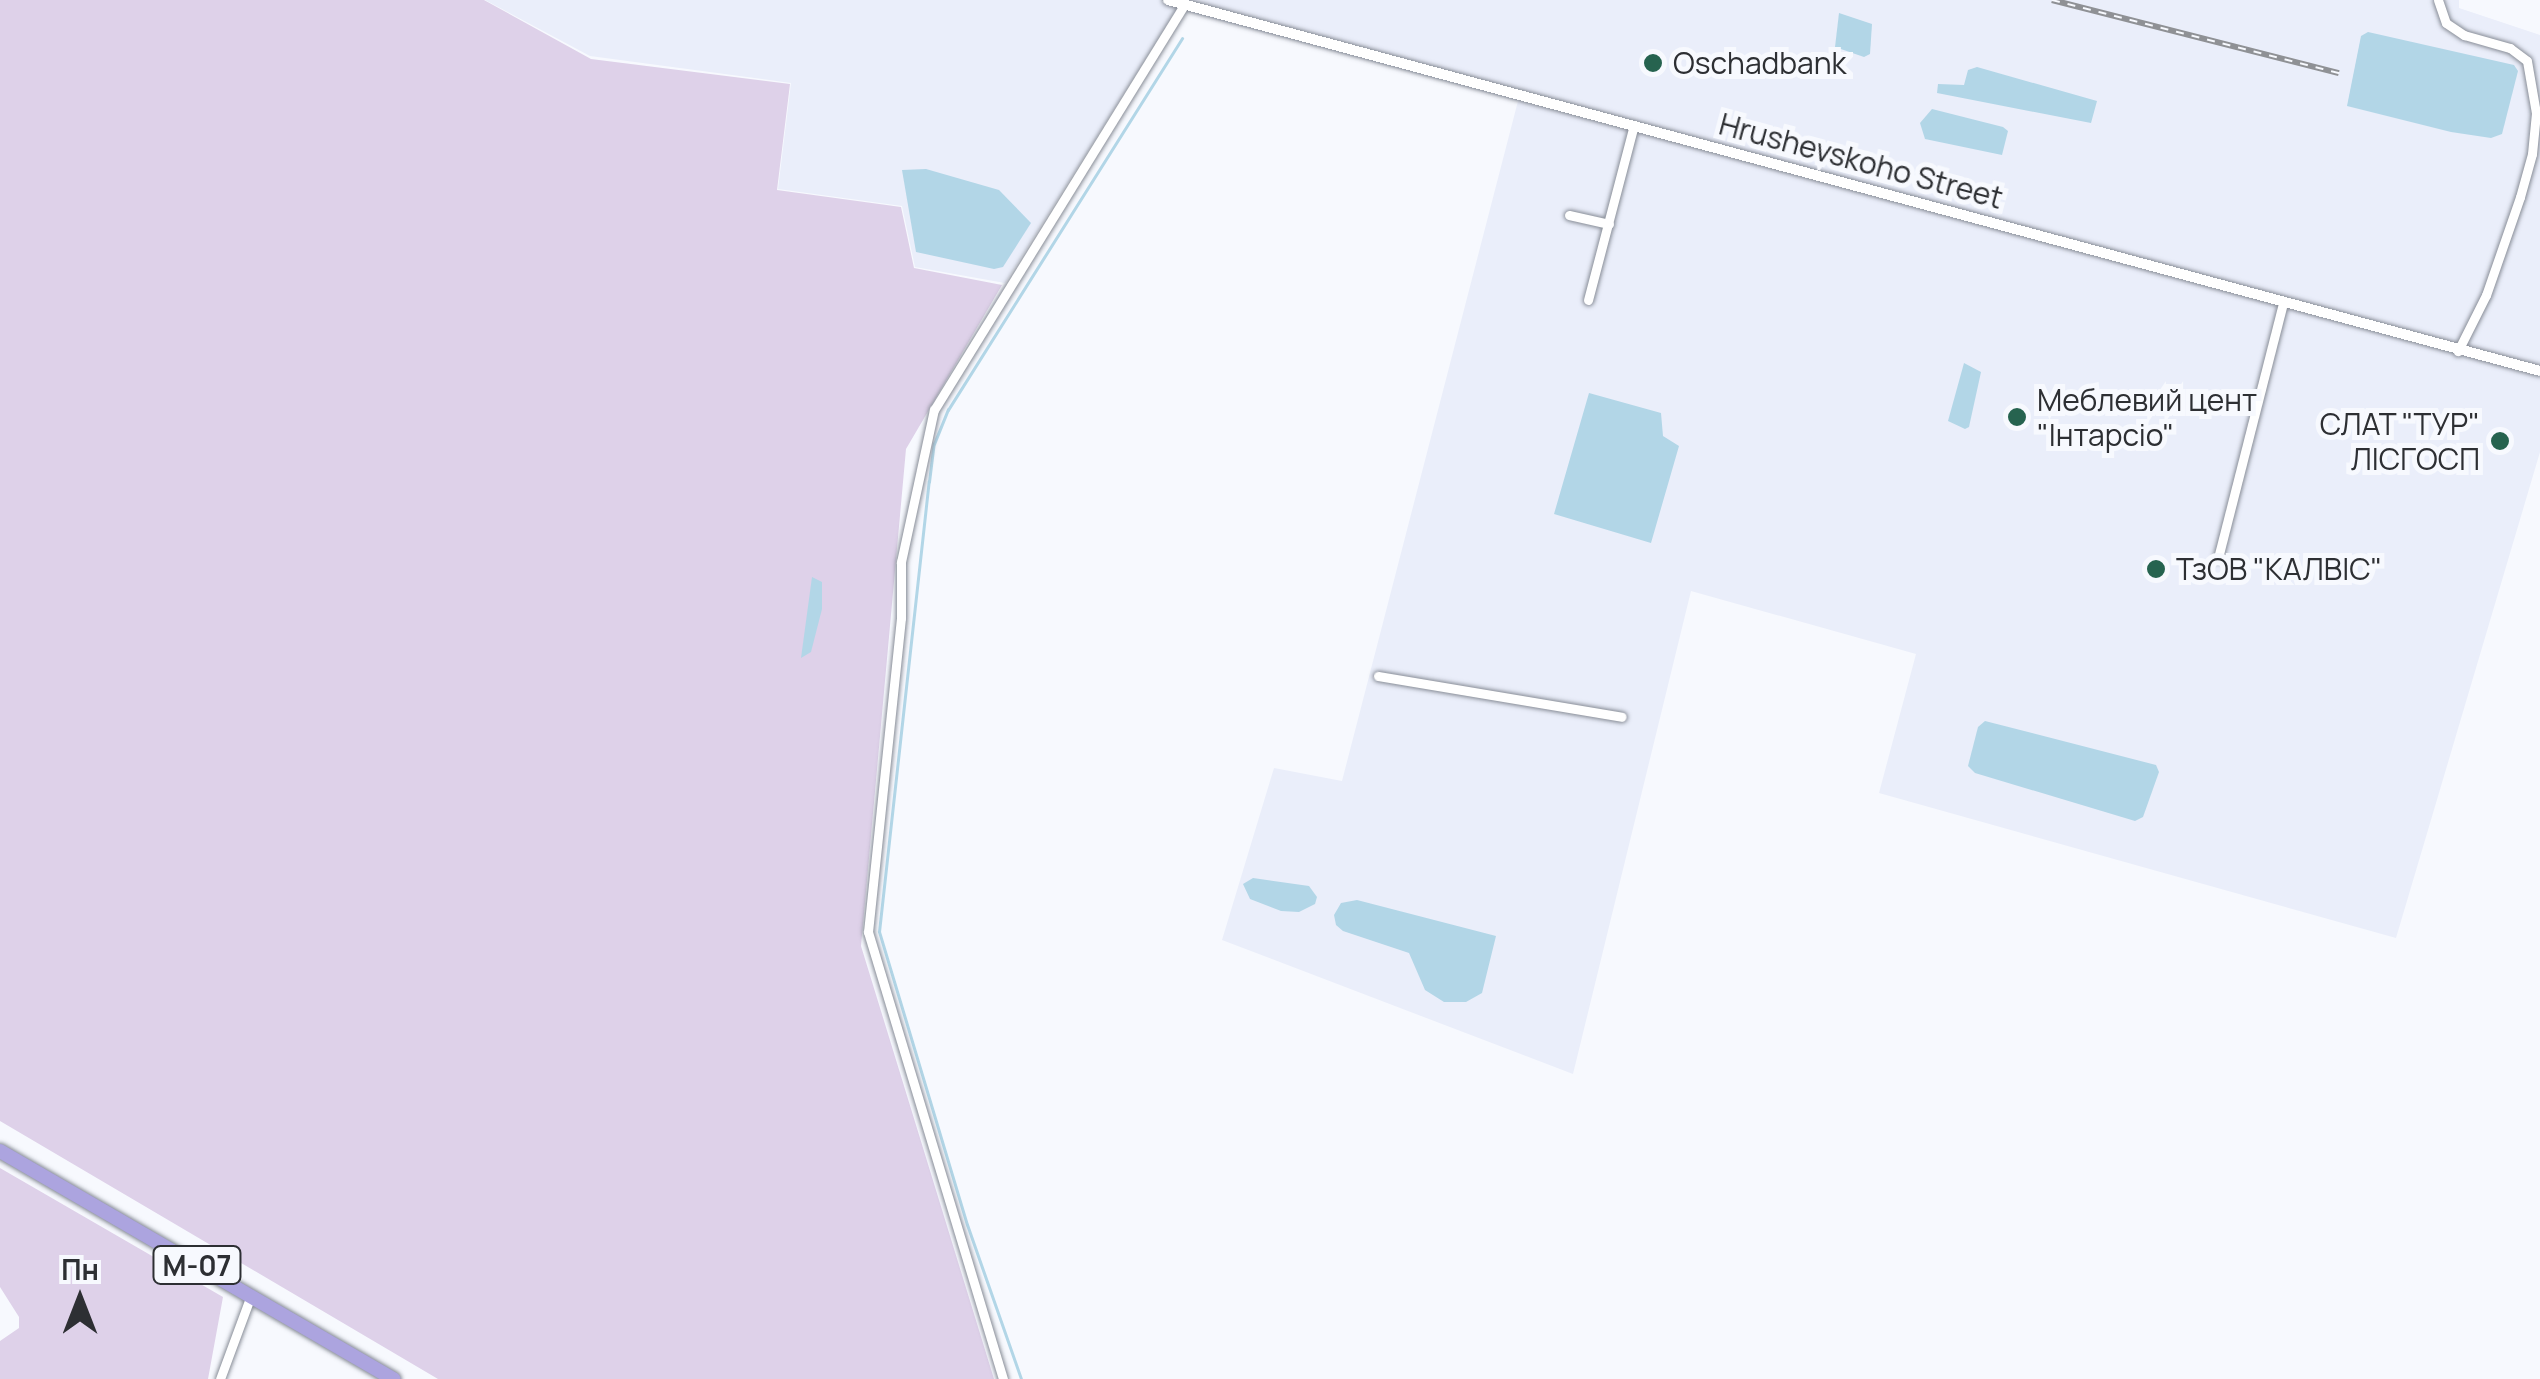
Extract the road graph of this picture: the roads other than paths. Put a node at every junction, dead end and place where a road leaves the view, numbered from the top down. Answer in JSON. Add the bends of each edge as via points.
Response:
{"nodes":[{"id":1,"x":1168,"y":0,"type":"edge"},
{"id":2,"x":2438,"y":0,"type":"edge"},
{"id":3,"x":1184,"y":4,"type":"junction"},
{"id":4,"x":1634,"y":124,"type":"junction"},
{"id":5,"x":1569,"y":216,"type":"dead end"},
{"id":6,"x":1608,"y":224,"type":"junction"},
{"id":7,"x":1588,"y":300,"type":"dead end"},
{"id":8,"x":2283,"y":303,"type":"junction"},
{"id":9,"x":2458,"y":351,"type":"junction"},
{"id":10,"x":2540,"y":371,"type":"edge"},
{"id":11,"x":2218,"y":558,"type":"dead end"},
{"id":12,"x":1378,"y":676,"type":"dead end"},
{"id":13,"x":1622,"y":717,"type":"dead end"},
{"id":14,"x":0,"y":1151,"type":"edge"},
{"id":15,"x":251,"y":1296,"type":"junction"},
{"id":16,"x":220,"y":1379,"type":"edge"},
{"id":17,"x":394,"y":1379,"type":"edge"},
{"id":18,"x":1004,"y":1379,"type":"edge"}],
"edges":[{"from":1,"to":3,"type":"street","name":"Hrushevskoho Street"},
{"from":2,"to":9,"type":"street","via":[[2446,23],[2526,61],[2536,113],[2520,197],[2486,295]]},
{"from":3,"to":4,"type":"street","name":"Hrushevskoho Street"},
{"from":3,"to":18,"type":"street","via":[[934,410],[901,562],[868,932]]},
{"from":4,"to":6,"type":"street"},
{"from":4,"to":8,"type":"street","name":"Hrushevskoho Street"},
{"from":5,"to":6,"type":"street"},
{"from":6,"to":7,"type":"street"},
{"from":8,"to":9,"type":"street","name":"Hrushevskoho Street"},
{"from":8,"to":11,"type":"street"},
{"from":9,"to":10,"type":"street","name":"Hrushevskoho Street"},
{"from":12,"to":13,"type":"street"},
{"from":14,"to":15,"type":"highway","number":"М-07"},
{"from":15,"to":16,"type":"street"},
{"from":15,"to":17,"type":"highway","number":"М-07"}]}
